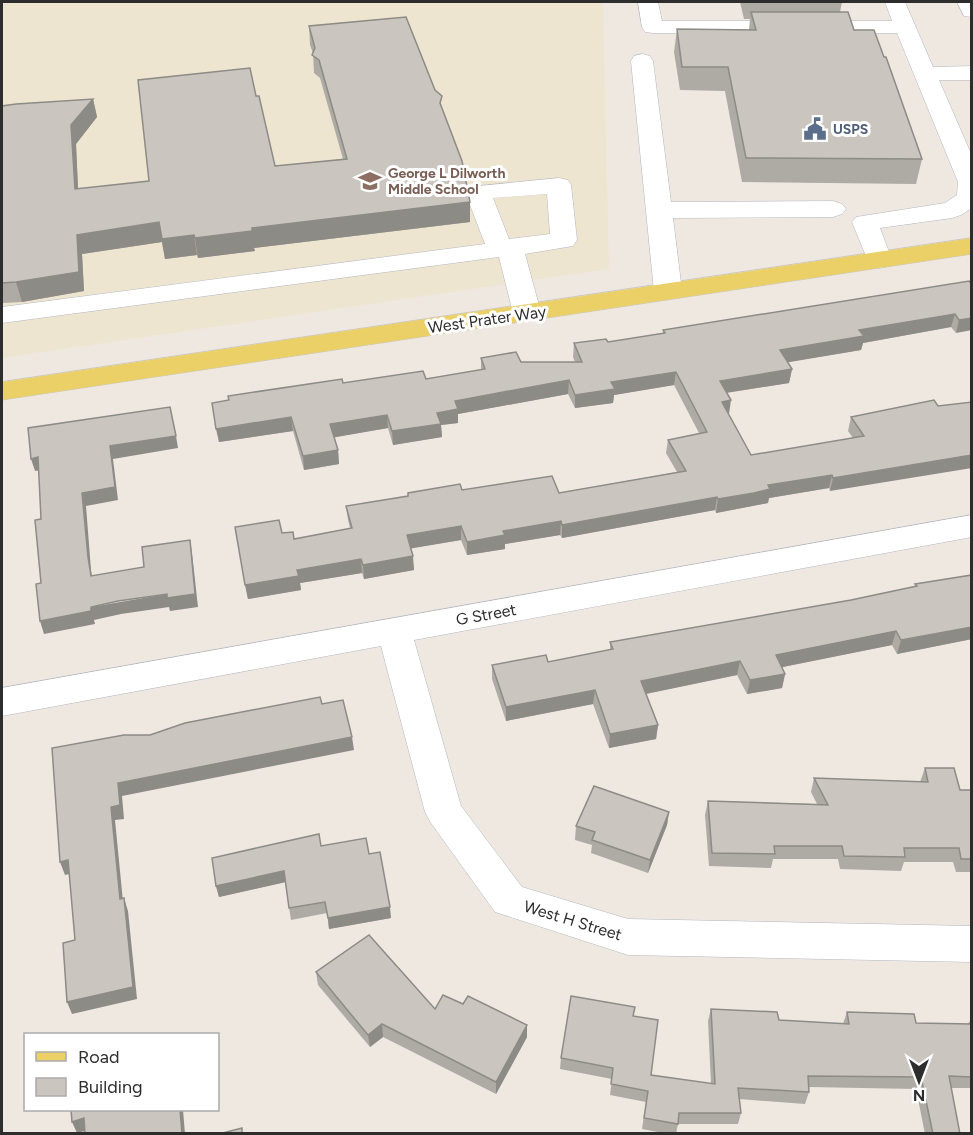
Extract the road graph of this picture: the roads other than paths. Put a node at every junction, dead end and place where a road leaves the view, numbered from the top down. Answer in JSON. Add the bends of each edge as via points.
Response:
{"nodes":[{"id":1,"x":648,"y":2,"type":"edge"},
{"id":2,"x":895,"y":2,"type":"edge"},
{"id":3,"x":967,"y":2,"type":"edge"},
{"id":4,"x":972,"y":11,"type":"edge"},
{"id":5,"x":906,"y":27,"type":"junction"},
{"id":6,"x":642,"y":61,"type":"dead end"},
{"id":7,"x":972,"y":73,"type":"edge"},
{"id":8,"x":925,"y":74,"type":"junction"},
{"id":9,"x":832,"y":209,"type":"dead end"},
{"id":10,"x":658,"y":210,"type":"junction"},
{"id":11,"x":972,"y":246,"type":"edge"},
{"id":12,"x":879,"y":260,"type":"junction"},
{"id":13,"x":668,"y":291,"type":"junction"},
{"id":14,"x":526,"y":313,"type":"junction"},
{"id":15,"x":2,"y":315,"type":"edge"},
{"id":16,"x":2,"y":391,"type":"edge"},
{"id":17,"x":972,"y":526,"type":"edge"},
{"id":18,"x":394,"y":630,"type":"junction"},
{"id":19,"x":2,"y":702,"type":"edge"},
{"id":20,"x":972,"y":944,"type":"edge"}],
"edges":[{"from":1,"to":5,"type":"street","via":[[653,27]]},
{"from":2,"to":5,"type":"street"},
{"from":3,"to":4,"type":"street"},
{"from":5,"to":8,"type":"street"},
{"from":6,"to":10,"type":"street"},
{"from":7,"to":8,"type":"street"},
{"from":8,"to":12,"type":"street","via":[[970,182],[969,198],[952,210],[865,222]]},
{"from":9,"to":10,"type":"street"},
{"from":10,"to":13,"type":"street"},
{"from":11,"to":12,"type":"main road","name":"West Prater Way"},
{"from":12,"to":13,"type":"main road","name":"West Prater Way"},
{"from":13,"to":14,"type":"main road","name":"West Prater Way"},
{"from":14,"to":15,"type":"street","via":[[505,248]]},
{"from":14,"to":16,"type":"main road","name":"West Prater Way"},
{"from":17,"to":18,"type":"street","name":"G Street"},
{"from":18,"to":19,"type":"street","name":"G Street"},
{"from":18,"to":20,"type":"street","name":"West H Street","via":[[444,812],[509,900],[628,937]]}]}
